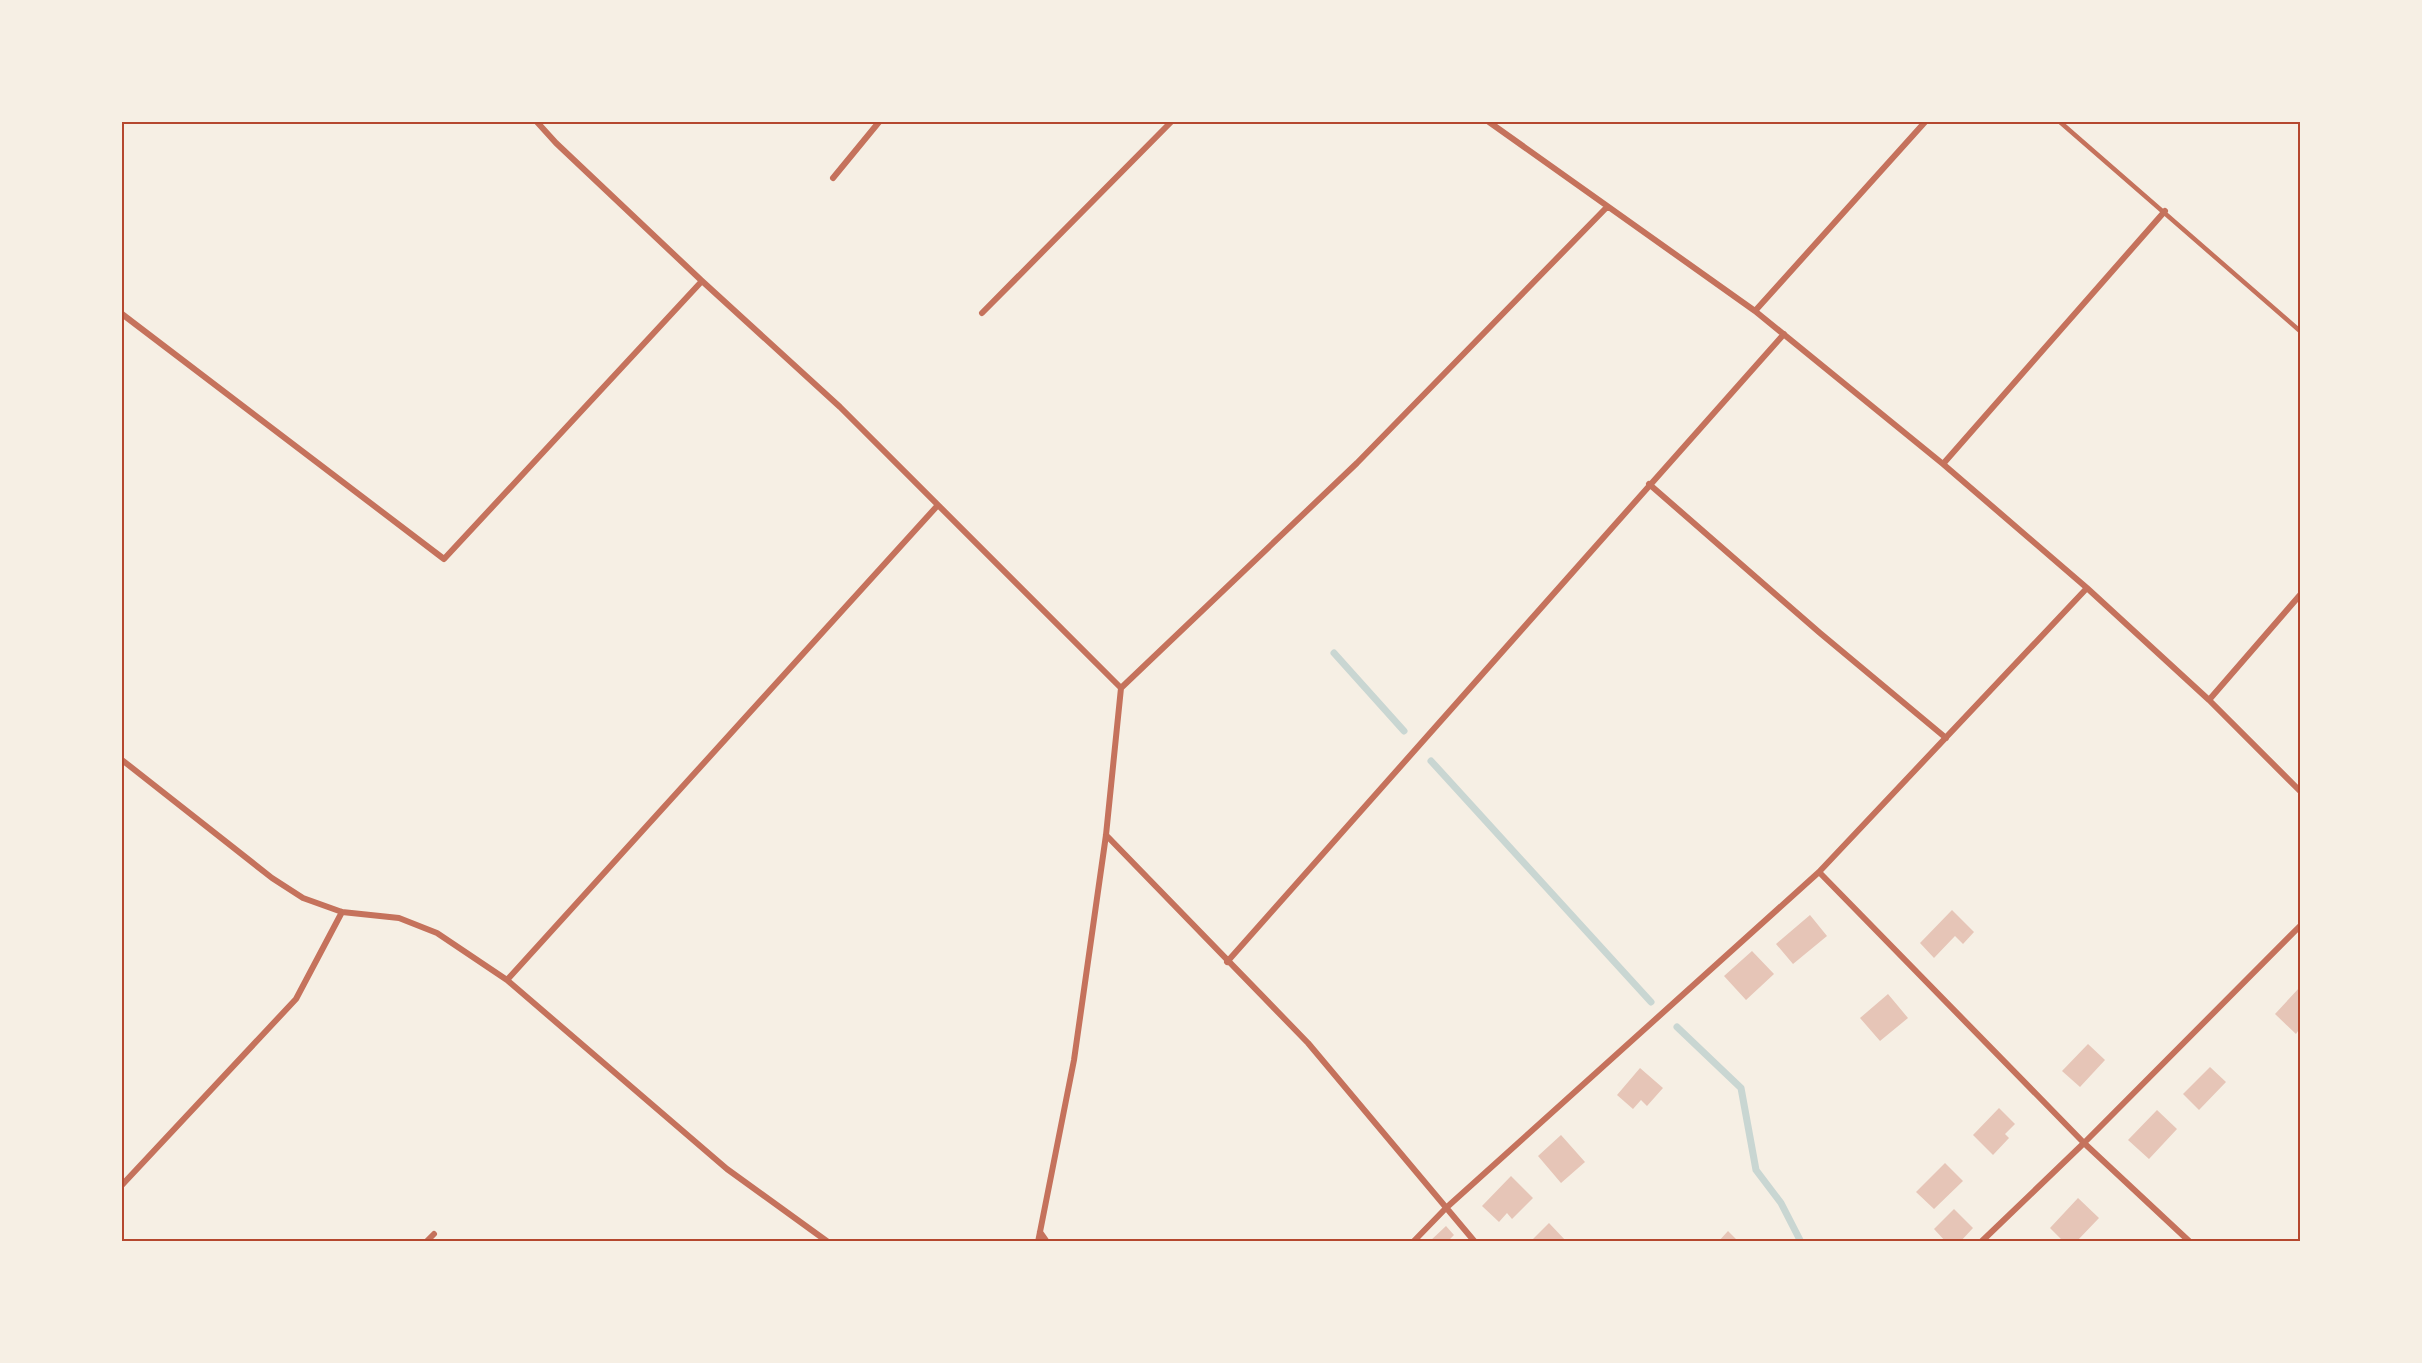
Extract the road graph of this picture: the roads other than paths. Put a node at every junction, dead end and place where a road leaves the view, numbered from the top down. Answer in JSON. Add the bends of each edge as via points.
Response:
{"nodes":[{"id":1,"x":537,"y":122,"type":"edge"},
{"id":2,"x":879,"y":122,"type":"edge"},
{"id":3,"x":1171,"y":122,"type":"edge"},
{"id":4,"x":1489,"y":122,"type":"edge"},
{"id":5,"x":1925,"y":122,"type":"edge"},
{"id":6,"x":2060,"y":122,"type":"edge"},
{"id":7,"x":833,"y":178,"type":"dead end"},
{"id":8,"x":1607,"y":207,"type":"junction"},
{"id":9,"x":2165,"y":211,"type":"junction"},
{"id":10,"x":702,"y":281,"type":"junction"},
{"id":11,"x":1755,"y":311,"type":"junction"},
{"id":12,"x":982,"y":313,"type":"dead end"},
{"id":13,"x":122,"y":314,"type":"edge"},
{"id":14,"x":2301,"y":331,"type":"edge"},
{"id":15,"x":1784,"y":334,"type":"junction"},
{"id":16,"x":1943,"y":464,"type":"junction"},
{"id":17,"x":1649,"y":484,"type":"junction"},
{"id":18,"x":938,"y":505,"type":"junction"},
{"id":19,"x":2087,"y":588,"type":"junction"},
{"id":20,"x":2301,"y":595,"type":"edge"},
{"id":21,"x":1121,"y":688,"type":"junction"},
{"id":22,"x":2209,"y":700,"type":"junction"},
{"id":23,"x":1946,"y":738,"type":"junction"},
{"id":24,"x":122,"y":760,"type":"edge"},
{"id":25,"x":2301,"y":791,"type":"edge"},
{"id":26,"x":1106,"y":835,"type":"junction"},
{"id":27,"x":1819,"y":872,"type":"junction"},
{"id":28,"x":342,"y":912,"type":"junction"},
{"id":29,"x":2301,"y":926,"type":"edge"},
{"id":30,"x":1227,"y":962,"type":"junction"},
{"id":31,"x":507,"y":980,"type":"junction"},
{"id":32,"x":2084,"y":1143,"type":"junction"},
{"id":33,"x":122,"y":1185,"type":"edge"},
{"id":34,"x":1446,"y":1208,"type":"junction"},
{"id":35,"x":1040,"y":1232,"type":"junction"},
{"id":36,"x":434,"y":1234,"type":"dead end"},
{"id":37,"x":426,"y":1242,"type":"edge"},
{"id":38,"x":828,"y":1242,"type":"edge"},
{"id":39,"x":1038,"y":1242,"type":"edge"},
{"id":40,"x":1047,"y":1242,"type":"edge"},
{"id":41,"x":1413,"y":1242,"type":"edge"},
{"id":42,"x":1475,"y":1242,"type":"edge"},
{"id":43,"x":1981,"y":1242,"type":"edge"},
{"id":44,"x":2190,"y":1242,"type":"edge"}],
"edges":[{"from":1,"to":10,"type":"street"},
{"from":2,"to":7,"type":"street"},
{"from":3,"to":12,"type":"street"},
{"from":4,"to":8,"type":"street"},
{"from":5,"to":11,"type":"street"},
{"from":6,"to":9,"type":"lane"},
{"from":8,"to":11,"type":"street"},
{"from":8,"to":21,"type":"street","via":[[1358,463]]},
{"from":9,"to":14,"type":"lane"},
{"from":9,"to":16,"type":"street"},
{"from":10,"to":13,"type":"street","via":[[444,559]]},
{"from":10,"to":18,"type":"street","via":[[840,407]]},
{"from":11,"to":15,"type":"street"},
{"from":15,"to":16,"type":"street"},
{"from":15,"to":17,"type":"street"},
{"from":16,"to":19,"type":"street"},
{"from":17,"to":23,"type":"street"},
{"from":17,"to":30,"type":"street"},
{"from":18,"to":21,"type":"street"},
{"from":18,"to":31,"type":"street"},
{"from":19,"to":22,"type":"street"},
{"from":19,"to":23,"type":"street"},
{"from":20,"to":22,"type":"street"},
{"from":21,"to":26,"type":"street"},
{"from":22,"to":25,"type":"street"},
{"from":23,"to":27,"type":"street"},
{"from":24,"to":28,"type":"street","via":[[272,878],[303,898]]},
{"from":26,"to":30,"type":"street"},
{"from":26,"to":35,"type":"street","via":[[1074,1060]]},
{"from":27,"to":32,"type":"street"},
{"from":27,"to":34,"type":"street"},
{"from":28,"to":31,"type":"street","via":[[399,918],[437,933]]},
{"from":28,"to":33,"type":"street","via":[[296,999]]},
{"from":29,"to":32,"type":"street"},
{"from":30,"to":34,"type":"street","via":[[1308,1042]]},
{"from":31,"to":38,"type":"street","via":[[727,1169]]},
{"from":32,"to":43,"type":"street"},
{"from":32,"to":44,"type":"street"},
{"from":34,"to":41,"type":"street"},
{"from":34,"to":42,"type":"street"},
{"from":35,"to":39,"type":"street"},
{"from":35,"to":40,"type":"street"},
{"from":36,"to":37,"type":"street"}]}
